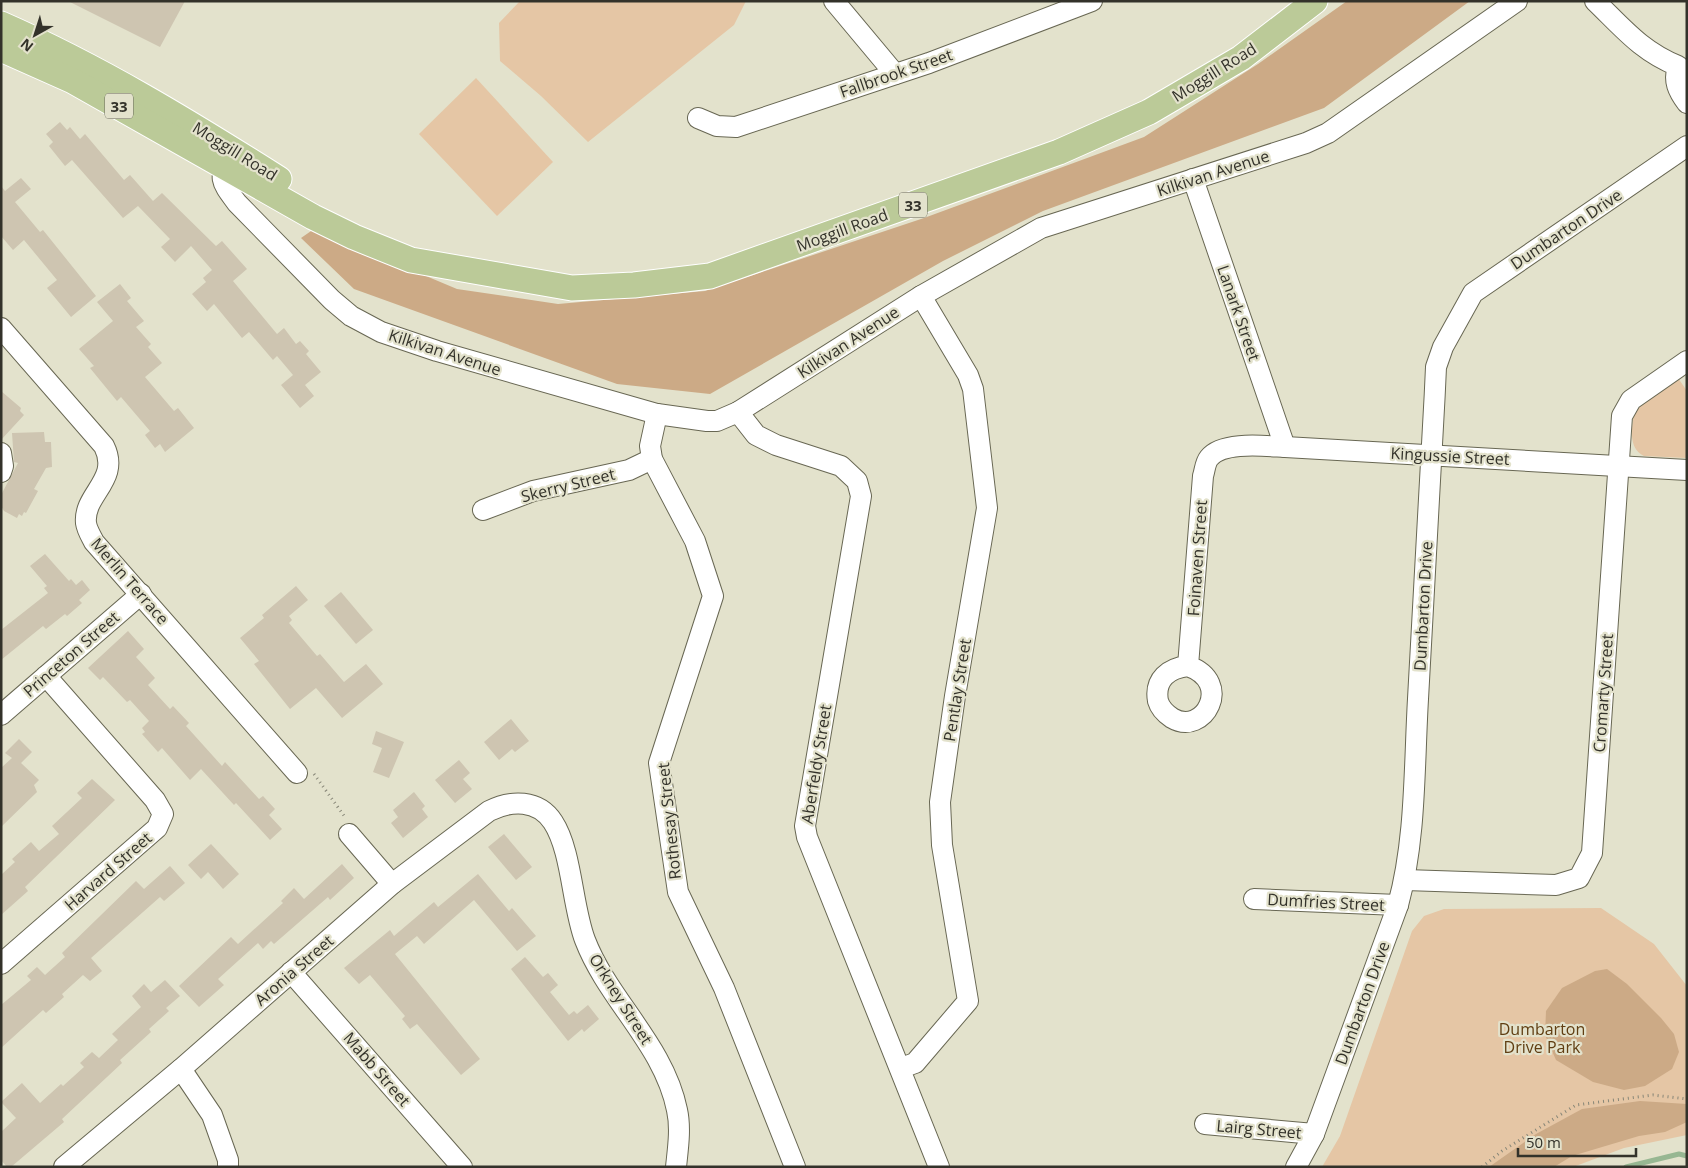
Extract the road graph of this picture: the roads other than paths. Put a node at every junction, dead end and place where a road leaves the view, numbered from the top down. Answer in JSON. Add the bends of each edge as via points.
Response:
{"nodes":[{"id":1,"x":834,"y":1,"type":"edge"},
{"id":2,"x":1092,"y":1,"type":"edge"},
{"id":3,"x":1315,"y":1,"type":"edge"},
{"id":4,"x":1517,"y":1,"type":"edge"},
{"id":5,"x":1595,"y":1,"type":"edge"},
{"id":6,"x":4,"y":36,"type":"edge"},
{"id":7,"x":1682,"y":58,"type":"edge"},
{"id":8,"x":895,"y":74,"type":"junction"},
{"id":9,"x":1687,"y":103,"type":"edge"},
{"id":10,"x":698,"y":118,"type":"dead end"},
{"id":11,"x":1687,"y":146,"type":"edge"},
{"id":12,"x":229,"y":158,"type":"junction"},
{"id":13,"x":1193,"y":179,"type":"junction"},
{"id":14,"x":921,"y":296,"type":"junction"},
{"id":15,"x":1,"y":328,"type":"edge"},
{"id":16,"x":8,"y":350,"type":"edge"},
{"id":17,"x":1687,"y":361,"type":"edge"},
{"id":18,"x":738,"y":412,"type":"junction"},
{"id":19,"x":657,"y":414,"type":"junction"},
{"id":20,"x":1284,"y":447,"type":"junction"},
{"id":21,"x":1214,"y":452,"type":"joint"},
{"id":22,"x":1,"y":453,"type":"edge"},
{"id":23,"x":1432,"y":455,"type":"junction"},
{"id":24,"x":652,"y":460,"type":"junction"},
{"id":25,"x":1619,"y":466,"type":"junction"},
{"id":26,"x":1687,"y":470,"type":"edge"},
{"id":27,"x":1,"y":472,"type":"edge"},
{"id":28,"x":483,"y":510,"type":"dead end"},
{"id":29,"x":140,"y":594,"type":"junction"},
{"id":30,"x":1188,"y":666,"type":"dead end"},
{"id":31,"x":46,"y":676,"type":"junction"},
{"id":32,"x":1,"y":715,"type":"edge"},
{"id":33,"x":296,"y":773,"type":"road end"},
{"id":34,"x":537,"y":808,"type":"joint"},
{"id":35,"x":349,"y":834,"type":"road end"},
{"id":36,"x":1405,"y":880,"type":"junction"},
{"id":37,"x":392,"y":884,"type":"junction"},
{"id":38,"x":1254,"y":899,"type":"dead end"},
{"id":39,"x":1398,"y":906,"type":"junction"},
{"id":40,"x":1,"y":964,"type":"edge"},
{"id":41,"x":291,"y":972,"type":"junction"},
{"id":42,"x":901,"y":1068,"type":"junction"},
{"id":43,"x":181,"y":1069,"type":"junction"},
{"id":44,"x":1205,"y":1124,"type":"dead end"},
{"id":45,"x":1314,"y":1134,"type":"junction"},
{"id":46,"x":64,"y":1167,"type":"edge"},
{"id":47,"x":228,"y":1167,"type":"edge"},
{"id":48,"x":462,"y":1167,"type":"edge"},
{"id":49,"x":676,"y":1167,"type":"edge"},
{"id":50,"x":796,"y":1167,"type":"edge"},
{"id":51,"x":939,"y":1167,"type":"edge"},
{"id":52,"x":1296,"y":1167,"type":"edge"}],
"edges":[{"from":1,"to":8,"type":"street"},
{"from":2,"to":8,"type":"street","name":"Fallbrook Street"},
{"from":3,"to":12,"type":"main road","name":"Moggill Road","number":"33","via":[[1241,58],[1150,112],[1060,152],[710,276],[572,288],[473,270],[371,230]]},
{"from":4,"to":13,"type":"street","name":"Kilkivan Avenue","via":[[1328,133]]},
{"from":5,"to":7,"type":"street","via":[[1657,58]]},
{"from":6,"to":12,"type":"main road","name":"Moggill Road","number":"33","via":[[103,73],[165,107]]},
{"from":7,"to":9,"type":"street","via":[[1675,75],[1677,87]]},
{"from":8,"to":10,"type":"street","name":"Fallbrook Street","via":[[736,127],[717,126]]},
{"from":11,"to":23,"type":"street","name":"Dumbarton Drive","via":[[1473,293],[1443,347],[1436,367]]},
{"from":12,"to":19,"type":"street","name":"Kilkivan Avenue","via":[[221,174],[224,185],[237,203],[351,316],[382,332],[436,351]]},
{"from":13,"to":14,"type":"street","name":"Kilkivan Avenue","via":[[1041,228]]},
{"from":13,"to":20,"type":"street","name":"Lanark Street"},
{"from":14,"to":18,"type":"street","name":"Kilkivan Avenue"},
{"from":14,"to":42,"type":"street","name":"Pentlay Street","via":[[973,389],[987,508],[954,696],[940,802],[942,846],[968,1001],[915,1063]]},
{"from":15,"to":16,"type":"street","name":"Merlin Terrace"},
{"from":16,"to":29,"type":"street","name":"Merlin Terrace","via":[[104,446],[109,456],[107,472],[86,523],[94,542]]},
{"from":17,"to":25,"type":"street","name":"Cromarty Street","via":[[1631,400],[1625,408]]},
{"from":18,"to":19,"type":"street","name":"Kilkivan Avenue","via":[[707,422]]},
{"from":18,"to":42,"type":"street","name":"Aberfeldy Street","via":[[756,435],[776,445],[841,466],[856,481],[861,496],[805,826],[806,837]]},
{"from":19,"to":24,"type":"street","name":"Rothesay Street","via":[[650,446]]},
{"from":20,"to":21,"type":"street","name":"Kingussie Street","via":[[1230,447]]},
{"from":20,"to":23,"type":"street","name":"Kingussie Street"},
{"from":21,"to":30,"type":"street","name":"Foinaven Street","via":[[1203,476]]},
{"from":22,"to":27,"type":"street"},
{"from":23,"to":25,"type":"street","name":"Kingussie Street"},
{"from":23,"to":36,"type":"street","name":"Dumbarton Drive","via":[[1409,857]]},
{"from":24,"to":28,"type":"street","name":"Skerry Street","via":[[629,470],[533,491]]},
{"from":24,"to":50,"type":"street","name":"Rothesay Street","via":[[695,541],[713,596],[659,763],[678,892],[724,988]]},
{"from":25,"to":26,"type":"street","name":"Kingussie Street"},
{"from":25,"to":36,"type":"street","name":"Cromarty Street","via":[[1592,853],[1579,878],[1556,885]]},
{"from":29,"to":31,"type":"street","name":"Princeton Street"},
{"from":29,"to":33,"type":"street","name":"Merlin Terrace"},
{"from":31,"to":32,"type":"street","name":"Princeton Street"},
{"from":31,"to":40,"type":"street","name":"Harvard Street","via":[[155,800],[163,814],[157,828]]},
{"from":34,"to":37,"type":"street","name":"Aronia Street","via":[[513,803],[489,811]]},
{"from":34,"to":49,"type":"street","name":"Orkney Street","via":[[554,823],[563,847],[586,942],[615,994],[653,1050],[673,1095],[679,1129]]},
{"from":35,"to":37,"type":"street"},
{"from":36,"to":39,"type":"street","name":"Dumbarton Drive"},
{"from":37,"to":41,"type":"street","name":"Aronia Street"},
{"from":38,"to":39,"type":"street","name":"Dumfries Street"},
{"from":39,"to":45,"type":"street","name":"Dumbarton Drive"},
{"from":41,"to":43,"type":"street","name":"Aronia Street"},
{"from":41,"to":48,"type":"street","name":"Mabb Street"},
{"from":42,"to":51,"type":"street","name":"Aberfeldy Street"},
{"from":43,"to":46,"type":"street","name":"Aronia Street"},
{"from":43,"to":47,"type":"street","via":[[212,1115]]},
{"from":44,"to":45,"type":"street","name":"Lairg Street"},
{"from":45,"to":52,"type":"street","name":"Dumbarton Drive"}]}
